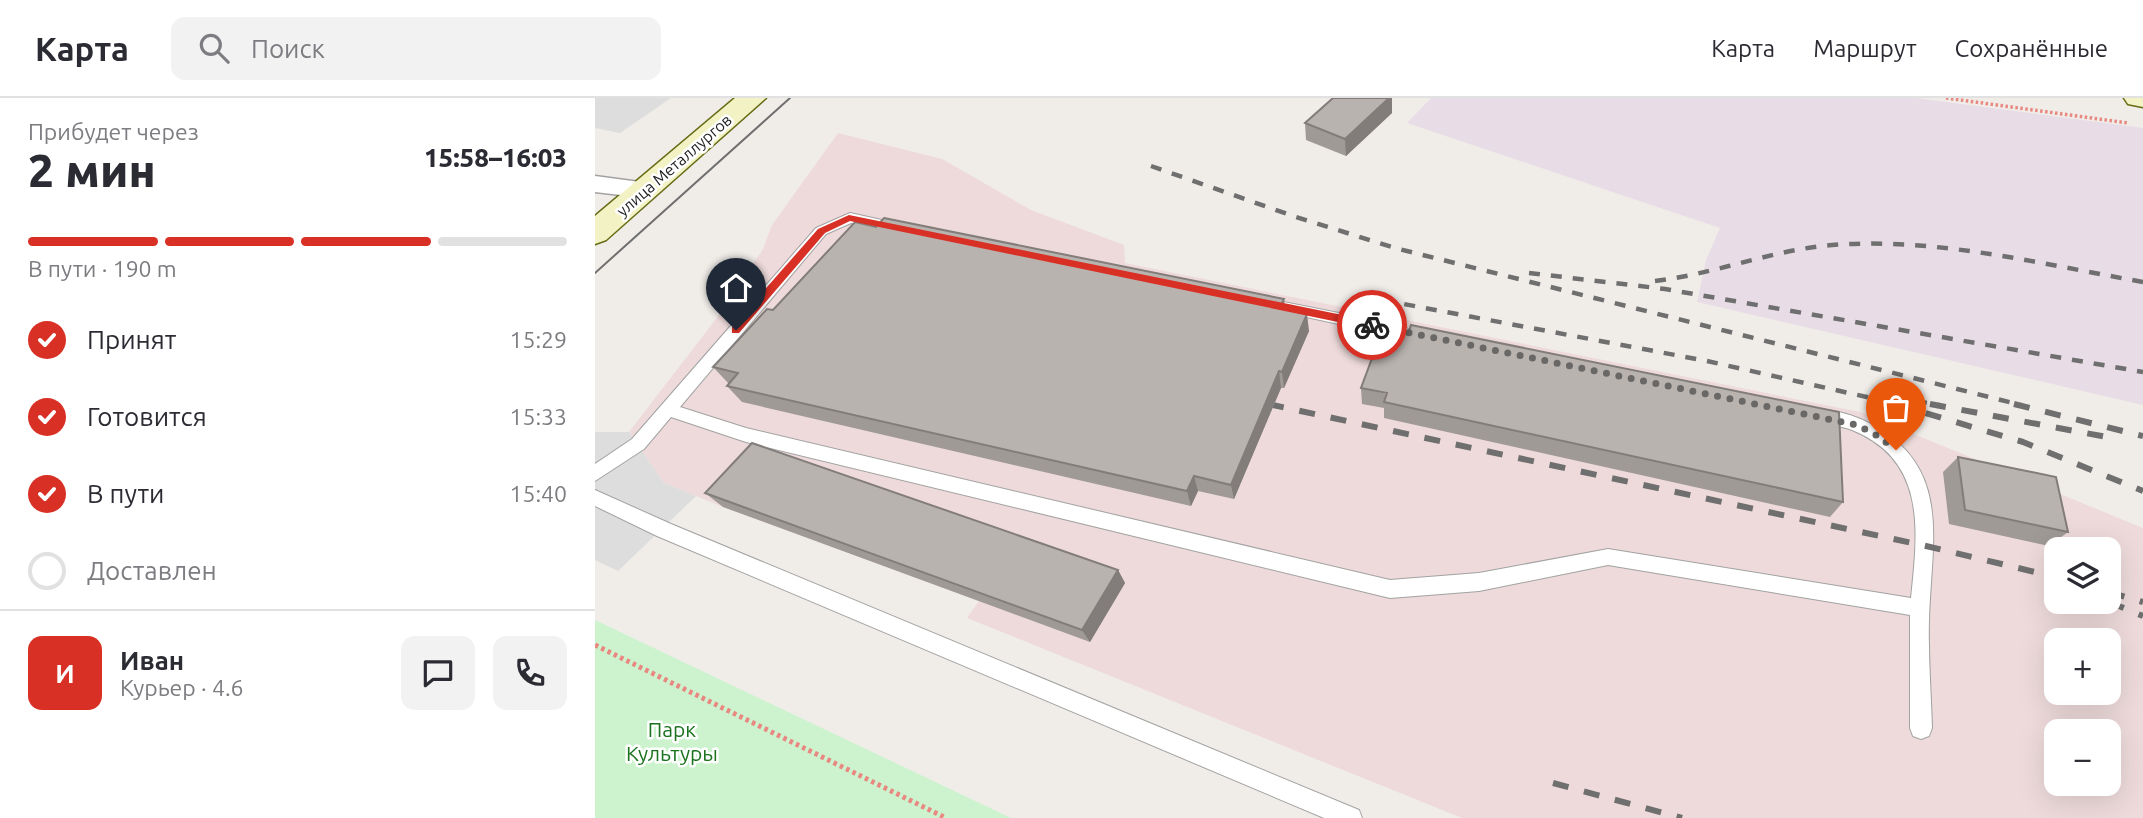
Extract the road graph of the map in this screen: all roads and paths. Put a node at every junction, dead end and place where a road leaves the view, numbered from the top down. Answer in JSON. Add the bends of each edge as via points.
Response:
{"nodes":[{"id":1,"x":752,"y":98,"type":"edge"},
{"id":2,"x":1946,"y":98,"type":"edge"},
{"id":3,"x":2143,"y":99,"type":"edge"},
{"id":4,"x":2134,"y":111,"type":"edge"},
{"id":5,"x":595,"y":184,"type":"edge"},
{"id":6,"x":646,"y":190,"type":"junction"},
{"id":7,"x":918,"y":232,"type":"edge"},
{"id":8,"x":595,"y":233,"type":"edge"},
{"id":9,"x":1244,"y":299,"type":"edge"},
{"id":10,"x":1421,"y":335,"type":"edge"},
{"id":11,"x":667,"y":409,"type":"junction"},
{"id":12,"x":1802,"y":413,"type":"edge"},
{"id":13,"x":595,"y":474,"type":"edge"},
{"id":14,"x":595,"y":498,"type":"edge"},
{"id":15,"x":1920,"y":608,"type":"junction"},
{"id":16,"x":595,"y":645,"type":"edge"},
{"id":17,"x":1921,"y":728,"type":"dead end"},
{"id":18,"x":946,"y":818,"type":"edge"},
{"id":19,"x":1351,"y":818,"type":"edge"}],
"edges":[{"from":1,"to":6,"type":"main road","name":"улица Металлургов"},
{"from":2,"to":4,"type":"path"},
{"from":3,"to":4,"type":"main road"},
{"from":5,"to":6,"type":"street"},
{"from":6,"to":8,"type":"main road","name":"улица Металлургов"},
{"from":7,"to":11,"type":"lane","via":[[849,218],[821,231]]},
{"from":9,"to":10,"type":"lane"},
{"from":11,"to":13,"type":"lane","via":[[638,444]]},
{"from":11,"to":15,"type":"lane","via":[[746,435],[1390,589],[1479,582],[1608,557]]},
{"from":12,"to":15,"type":"lane","via":[[1857,425],[1896,450],[1910,467],[1925,509]]},
{"from":14,"to":19,"type":"lane"},
{"from":15,"to":17,"type":"lane"},
{"from":16,"to":18,"type":"path"}]}
